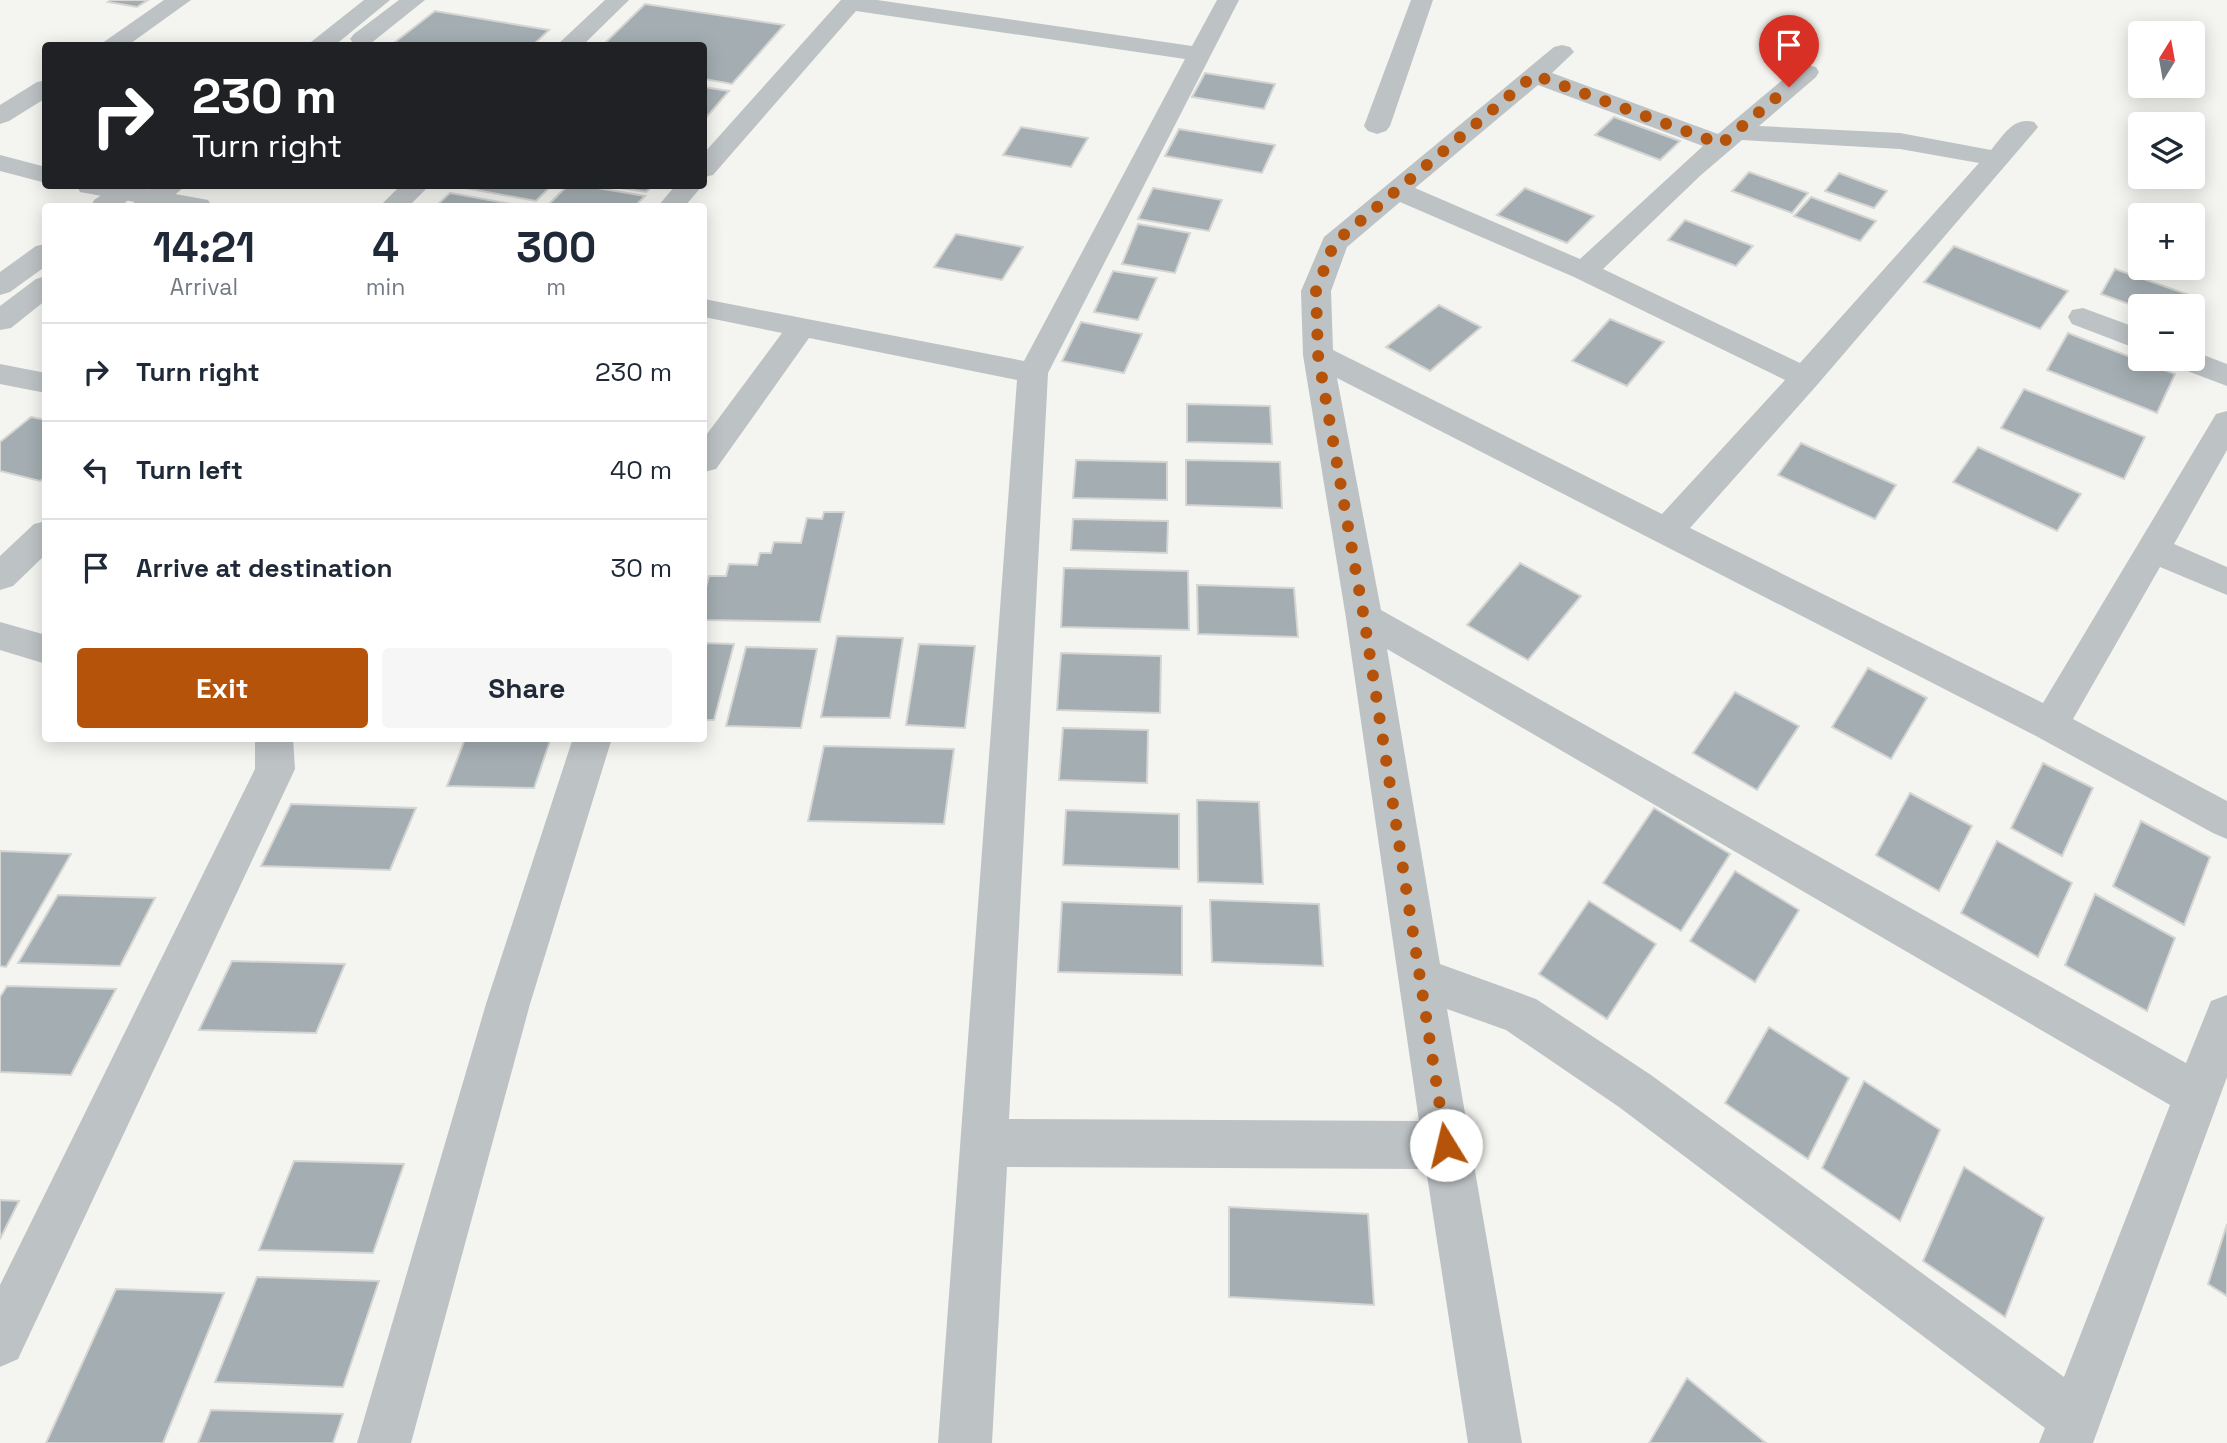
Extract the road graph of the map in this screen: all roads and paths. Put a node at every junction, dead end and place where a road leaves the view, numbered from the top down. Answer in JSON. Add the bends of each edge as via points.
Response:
{"nodes":[{"id":1,"x":180,"y":0,"type":"edge"},
{"id":2,"x":379,"y":0,"type":"edge"},
{"id":3,"x":414,"y":0,"type":"edge"},
{"id":4,"x":618,"y":0,"type":"edge"},
{"id":5,"x":1228,"y":0,"type":"edge"},
{"id":6,"x":1423,"y":0,"type":"edge"},
{"id":7,"x":852,"y":1,"type":"edge"},
{"id":8,"x":116,"y":42,"type":"edge"},
{"id":9,"x":323,"y":42,"type":"edge"},
{"id":10,"x":359,"y":42,"type":"edge"},
{"id":11,"x":572,"y":42,"type":"edge"},
{"id":12,"x":1199,"y":54,"type":"junction"},
{"id":13,"x":1807,"y":72,"type":"dead end"},
{"id":14,"x":42,"y":90,"type":"edge"},
{"id":15,"x":0,"y":116,"type":"edge"},
{"id":16,"x":1377,"y":126,"type":"dead end"},
{"id":17,"x":2025,"y":127,"type":"dead end"},
{"id":18,"x":1729,"y":138,"type":"junction"},
{"id":19,"x":1997,"y":159,"type":"junction"},
{"id":20,"x":0,"y":163,"type":"edge"},
{"id":21,"x":707,"y":166,"type":"edge"},
{"id":22,"x":42,"y":174,"type":"edge"},
{"id":23,"x":100,"y":189,"type":"edge"},
{"id":24,"x":413,"y":189,"type":"edge"},
{"id":25,"x":686,"y":189,"type":"edge"},
{"id":26,"x":1396,"y":190,"type":"junction"},
{"id":27,"x":119,"y":195,"type":"edge"},
{"id":28,"x":158,"y":197,"type":"edge"},
{"id":29,"x":185,"y":203,"type":"edge"},
{"id":30,"x":396,"y":203,"type":"edge"},
{"id":31,"x":674,"y":203,"type":"edge"},
{"id":32,"x":42,"y":255,"type":"edge"},
{"id":33,"x":1584,"y":271,"type":"junction"},
{"id":34,"x":0,"y":286,"type":"edge"},
{"id":35,"x":42,"y":288,"type":"edge"},
{"id":36,"x":707,"y":309,"type":"edge"},
{"id":37,"x":2083,"y":317,"type":"dead end"},
{"id":38,"x":0,"y":321,"type":"edge"},
{"id":39,"x":802,"y":327,"type":"junction"},
{"id":40,"x":2128,"y":335,"type":"edge"},
{"id":41,"x":1318,"y":355,"type":"junction"},
{"id":42,"x":2205,"y":367,"type":"edge"},
{"id":43,"x":1033,"y":373,"type":"junction"},
{"id":44,"x":0,"y":374,"type":"edge"},
{"id":45,"x":2227,"y":376,"type":"edge"},
{"id":46,"x":1806,"y":377,"type":"junction"},
{"id":47,"x":42,"y":382,"type":"edge"},
{"id":48,"x":2227,"y":422,"type":"edge"},
{"id":49,"x":707,"y":457,"type":"edge"},
{"id":50,"x":1667,"y":531,"type":"junction"},
{"id":51,"x":42,"y":537,"type":"edge"},
{"id":52,"x":2153,"y":549,"type":"junction"},
{"id":53,"x":0,"y":577,"type":"edge"},
{"id":54,"x":2227,"y":582,"type":"edge"},
{"id":55,"x":1364,"y":618,"type":"junction"},
{"id":56,"x":0,"y":636,"type":"edge"},
{"id":57,"x":42,"y":649,"type":"edge"},
{"id":58,"x":2050,"y":726,"type":"junction"},
{"id":59,"x":274,"y":742,"type":"edge"},
{"id":60,"x":592,"y":742,"type":"edge"},
{"id":61,"x":2227,"y":821,"type":"edge"},
{"id":62,"x":1420,"y":978,"type":"junction"},
{"id":63,"x":2227,"y":1016,"type":"edge"},
{"id":64,"x":2197,"y":1095,"type":"junction"},
{"id":65,"x":983,"y":1143,"type":"junction"},
{"id":66,"x":1446,"y":1145,"type":"junction"},
{"id":67,"x":0,"y":1341,"type":"edge"},
{"id":68,"x":2070,"y":1431,"type":"edge"},
{"id":69,"x":384,"y":1443,"type":"edge"},
{"id":70,"x":965,"y":1443,"type":"edge"},
{"id":71,"x":1495,"y":1443,"type":"edge"}],
"edges":[{"from":1,"to":8,"type":"street"},
{"from":2,"to":9,"type":"street"},
{"from":3,"to":10,"type":"street"},
{"from":4,"to":11,"type":"street"},
{"from":5,"to":12,"type":"street"},
{"from":6,"to":16,"type":"street"},
{"from":7,"to":12,"type":"street"},
{"from":7,"to":21,"type":"street"},
{"from":12,"to":43,"type":"street"},
{"from":13,"to":18,"type":"street"},
{"from":14,"to":15,"type":"street"},
{"from":17,"to":19,"type":"street"},
{"from":18,"to":19,"type":"street","via":[[1900,141]]},
{"from":18,"to":26,"type":"street","via":[[1548,63]]},
{"from":18,"to":33,"type":"street"},
{"from":19,"to":46,"type":"street"},
{"from":20,"to":22,"type":"street"},
{"from":23,"to":27,"type":"street"},
{"from":24,"to":30,"type":"street"},
{"from":25,"to":31,"type":"street"},
{"from":26,"to":33,"type":"street"},
{"from":26,"to":41,"type":"street","via":[[1334,243],[1316,291]]},
{"from":27,"to":28,"type":"street"},
{"from":28,"to":29,"type":"street"},
{"from":32,"to":34,"type":"street"},
{"from":33,"to":46,"type":"street"},
{"from":35,"to":38,"type":"street"},
{"from":36,"to":39,"type":"street"},
{"from":37,"to":40,"type":"street"},
{"from":39,"to":43,"type":"street"},
{"from":39,"to":49,"type":"street"},
{"from":41,"to":50,"type":"street"},
{"from":41,"to":55,"type":"street"},
{"from":42,"to":45,"type":"street"},
{"from":43,"to":65,"type":"street"},
{"from":44,"to":47,"type":"street"},
{"from":46,"to":50,"type":"street"},
{"from":48,"to":52,"type":"street"},
{"from":50,"to":58,"type":"street"},
{"from":51,"to":53,"type":"street"},
{"from":52,"to":54,"type":"street"},
{"from":52,"to":58,"type":"street"},
{"from":55,"to":62,"type":"street"},
{"from":55,"to":64,"type":"street"},
{"from":56,"to":57,"type":"street"},
{"from":58,"to":61,"type":"street"},
{"from":59,"to":67,"type":"street","via":[[275,769]]},
{"from":60,"to":69,"type":"street","via":[[508,1004]]},
{"from":62,"to":66,"type":"street"},
{"from":62,"to":68,"type":"street","via":[[1520,1014],[1635,1091]]},
{"from":63,"to":64,"type":"street"},
{"from":64,"to":68,"type":"street"},
{"from":65,"to":66,"type":"street"},
{"from":65,"to":70,"type":"street"},
{"from":66,"to":71,"type":"street"}]}
